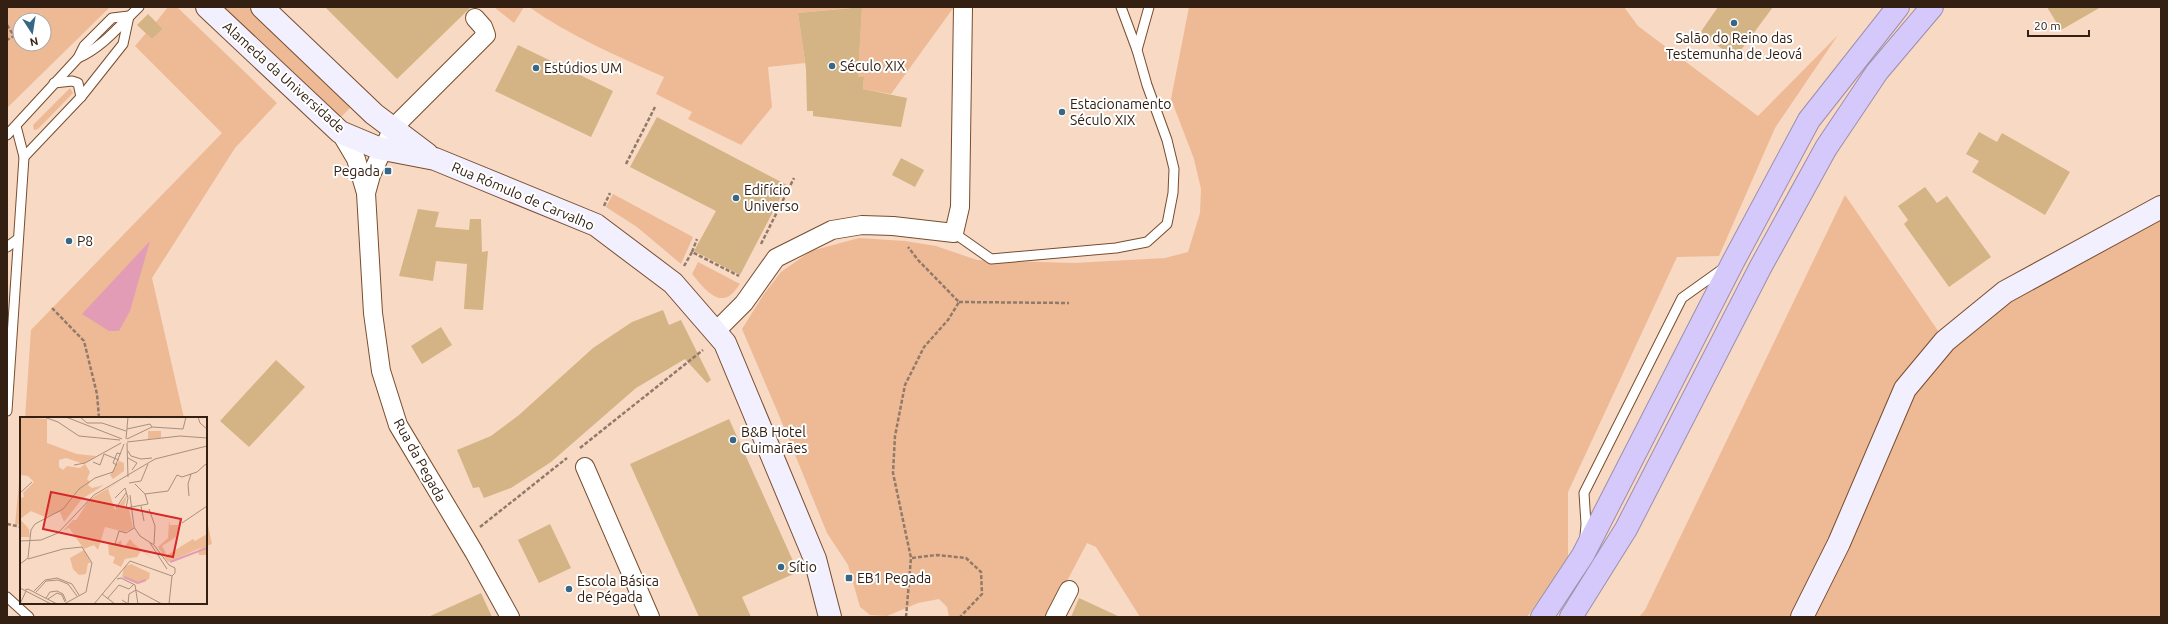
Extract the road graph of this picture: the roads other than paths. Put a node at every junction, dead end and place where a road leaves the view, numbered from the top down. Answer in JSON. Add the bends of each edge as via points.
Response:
{"nodes":[{"id":1,"x":138,"y":7,"type":"edge"},
{"id":2,"x":207,"y":7,"type":"edge"},
{"id":3,"x":262,"y":7,"type":"edge"},
{"id":4,"x":963,"y":7,"type":"edge"},
{"id":5,"x":1121,"y":7,"type":"edge"},
{"id":6,"x":1149,"y":7,"type":"edge"},
{"id":7,"x":1898,"y":7,"type":"edge"},
{"id":8,"x":1932,"y":7,"type":"edge"},
{"id":9,"x":129,"y":16,"type":"junction"},
{"id":10,"x":476,"y":18,"type":"dead end"},
{"id":11,"x":1137,"y":50,"type":"junction"},
{"id":12,"x":54,"y":84,"type":"junction"},
{"id":13,"x":81,"y":97,"type":"junction"},
{"id":14,"x":364,"y":105,"type":"junction"},
{"id":15,"x":16,"y":126,"type":"junction"},
{"id":16,"x":393,"y":128,"type":"junction"},
{"id":17,"x":340,"y":132,"type":"junction"},
{"id":18,"x":7,"y":135,"type":"edge"},
{"id":19,"x":380,"y":156,"type":"junction"},
{"id":20,"x":24,"y":157,"type":"junction"},
{"id":21,"x":435,"y":159,"type":"junction"},
{"id":22,"x":366,"y":193,"type":"junction"},
{"id":23,"x":2161,"y":207,"type":"edge"},
{"id":24,"x":954,"y":233,"type":"junction"},
{"id":25,"x":18,"y":239,"type":"junction"},
{"id":26,"x":7,"y":247,"type":"edge"},
{"id":27,"x":1734,"y":262,"type":"junction"},
{"id":28,"x":717,"y":335,"type":"junction"},
{"id":29,"x":7,"y":411,"type":"edge"},
{"id":30,"x":585,"y":467,"type":"dead end"},
{"id":31,"x":1583,"y":555,"type":"junction"},
{"id":32,"x":1069,"y":590,"type":"dead end"},
{"id":33,"x":7,"y":597,"type":"edge"},
{"id":34,"x":29,"y":617,"type":"edge"},
{"id":35,"x":510,"y":617,"type":"edge"},
{"id":36,"x":650,"y":617,"type":"edge"},
{"id":37,"x":830,"y":617,"type":"edge"},
{"id":38,"x":1055,"y":617,"type":"edge"},
{"id":39,"x":1542,"y":617,"type":"edge"},
{"id":40,"x":1571,"y":617,"type":"edge"},
{"id":41,"x":1802,"y":617,"type":"edge"}],
"edges":[{"from":1,"to":9,"type":"lane"},
{"from":2,"to":17,"type":"street","name":"Alameda da Universidade"},
{"from":3,"to":14,"type":"street"},
{"from":4,"to":24,"type":"street","via":[[960,207]]},
{"from":5,"to":11,"type":"lane"},
{"from":6,"to":11,"type":"lane"},
{"from":7,"to":27,"type":"highway","via":[[1809,120]]},
{"from":8,"to":40,"type":"highway","via":[[1877,72],[1826,148],[1760,268],[1626,529]]},
{"from":9,"to":12,"type":"lane","via":[[104,43],[78,58]]},
{"from":9,"to":13,"type":"lane","via":[[123,44]]},
{"from":10,"to":16,"type":"street","via":[[486,35]]},
{"from":11,"to":24,"type":"lane","via":[[1174,169],[1173,193],[1167,224],[1147,242],[1116,248],[991,259]]},
{"from":12,"to":13,"type":"lane","via":[[72,81],[78,83]]},
{"from":12,"to":15,"type":"lane"},
{"from":13,"to":20,"type":"lane"},
{"from":14,"to":16,"type":"street"},
{"from":14,"to":17,"type":"street","via":[[363,116],[356,124]]},
{"from":15,"to":18,"type":"lane"},
{"from":15,"to":20,"type":"lane"},
{"from":16,"to":19,"type":"street"},
{"from":16,"to":21,"type":"street"},
{"from":17,"to":19,"type":"street","name":"Alameda da Universidade"},
{"from":17,"to":22,"type":"street","via":[[356,160]]},
{"from":19,"to":21,"type":"street","name":"Alameda da Universidade","via":[[410,153]]},
{"from":19,"to":22,"type":"street"},
{"from":20,"to":25,"type":"lane"},
{"from":21,"to":28,"type":"street","name":"Rua Rómulo de Carvalho","via":[[596,225],[673,283]]},
{"from":22,"to":35,"type":"street","name":"Rua da Pegada","via":[[373,313],[381,371],[398,425]]},
{"from":23,"to":41,"type":"street","via":[[2005,292],[1945,341],[1905,389],[1839,543]]},
{"from":24,"to":28,"type":"street","via":[[862,225],[832,230],[776,258]]},
{"from":25,"to":26,"type":"lane"},
{"from":25,"to":29,"type":"lane"},
{"from":27,"to":31,"type":"highway"},
{"from":27,"to":31,"type":"lane","via":[[1682,298],[1584,493],[1586,524]]},
{"from":28,"to":37,"type":"street","name":"Rua Rómulo de Carvalho","via":[[725,343],[815,559]]},
{"from":30,"to":36,"type":"street"},
{"from":31,"to":39,"type":"highway"},
{"from":32,"to":38,"type":"street"},
{"from":33,"to":34,"type":"lane"}]}
